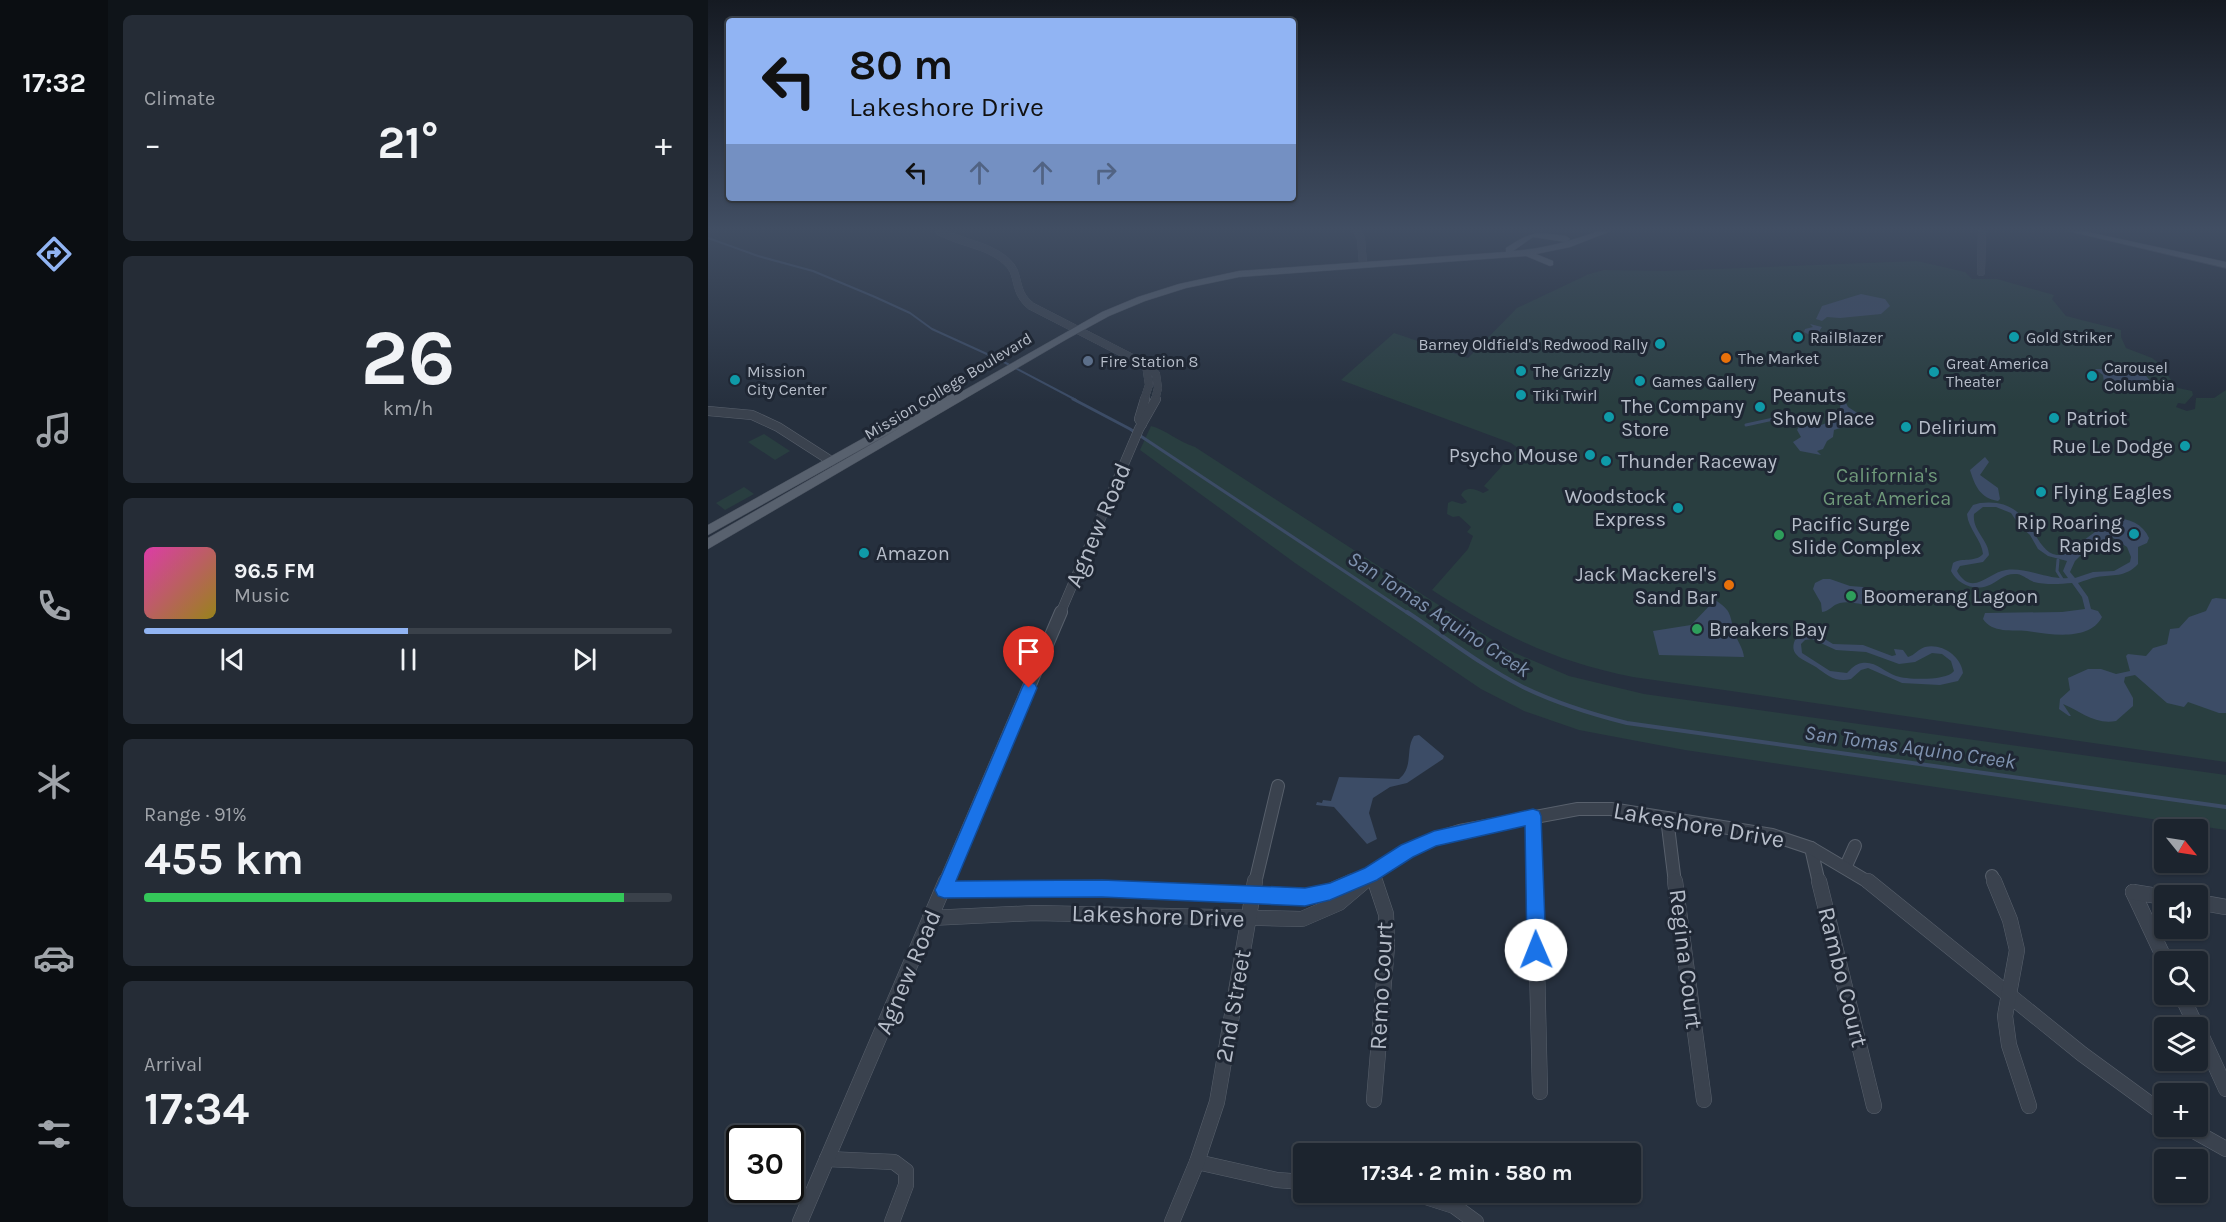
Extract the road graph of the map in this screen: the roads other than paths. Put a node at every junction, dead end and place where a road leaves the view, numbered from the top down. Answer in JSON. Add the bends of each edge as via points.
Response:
{"nodes":[{"id":1,"x":1016,"y":288,"type":"edge"},
{"id":2,"x":1177,"y":288,"type":"edge"},
{"id":3,"x":1073,"y":327,"type":"junction"},
{"id":4,"x":708,"y":411,"type":"edge"},
{"id":5,"x":836,"y":464,"type":"junction"},
{"id":6,"x":708,"y":531,"type":"edge"},
{"id":7,"x":708,"y":544,"type":"edge"},
{"id":8,"x":1278,"y":786,"type":"dead end"},
{"id":9,"x":1533,"y":816,"type":"junction"},
{"id":10,"x":1667,"y":818,"type":"junction"},
{"id":11,"x":1855,"y":846,"type":"dead end"},
{"id":12,"x":1811,"y":848,"type":"junction"},
{"id":13,"x":1846,"y":867,"type":"junction"},
{"id":14,"x":1371,"y":874,"type":"junction"},
{"id":15,"x":1992,"y":876,"type":"dead end"},
{"id":16,"x":944,"y":890,"type":"junction"},
{"id":17,"x":2154,"y":895,"type":"edge"},
{"id":18,"x":1252,"y":896,"type":"junction"},
{"id":19,"x":2208,"y":904,"type":"edge"},
{"id":20,"x":2226,"y":907,"type":"edge"},
{"id":21,"x":930,"y":918,"type":"junction"},
{"id":22,"x":1248,"y":919,"type":"junction"},
{"id":23,"x":2154,"y":937,"type":"edge"},
{"id":24,"x":2009,"y":994,"type":"junction"},
{"id":25,"x":2208,"y":1051,"type":"edge"},
{"id":26,"x":2226,"y":1089,"type":"edge"},
{"id":27,"x":1540,"y":1092,"type":"dead end"},
{"id":28,"x":1374,"y":1100,"type":"dead end"},
{"id":29,"x":1704,"y":1100,"type":"dead end"},
{"id":30,"x":1874,"y":1106,"type":"dead end"},
{"id":31,"x":2029,"y":1106,"type":"dead end"},
{"id":32,"x":2154,"y":1107,"type":"edge"},
{"id":33,"x":2205,"y":1137,"type":"edge"},
{"id":34,"x":2226,"y":1149,"type":"edge"},
{"id":35,"x":827,"y":1159,"type":"junction"},
{"id":36,"x":1197,"y":1162,"type":"junction"},
{"id":37,"x":1293,"y":1181,"type":"edge"},
{"id":38,"x":1449,"y":1203,"type":"edge"},
{"id":39,"x":800,"y":1222,"type":"edge"},
{"id":40,"x":892,"y":1222,"type":"edge"},
{"id":41,"x":1172,"y":1222,"type":"edge"},
{"id":42,"x":1476,"y":1222,"type":"edge"}],
"edges":[{"from":1,"to":3,"type":"street","name":"Agnew Road","via":[[1025,301]]},
{"from":2,"to":3,"type":"main road","name":"Mission College Boulevard"},
{"from":3,"to":5,"type":"main road","name":"Mission College Boulevard","via":[[1017,354]]},
{"from":3,"to":5,"type":"main road","name":"Mission College Boulevard","via":[[1028,359]]},
{"from":3,"to":16,"type":"street","name":"Agnew Road","via":[[1146,365],[1149,386],[1139,418],[1142,424]]},
{"from":4,"to":5,"type":"street","via":[[752,415]]},
{"from":5,"to":6,"type":"main road","name":"Mission College Boulevard"},
{"from":5,"to":7,"type":"main road","name":"Mission College Boulevard"},
{"from":8,"to":18,"type":"street","name":"2nd Street"},
{"from":9,"to":10,"type":"street","name":"Lakeshore Drive","via":[[1594,808]]},
{"from":9,"to":14,"type":"street","name":"Lakeshore Drive","via":[[1434,839]]},
{"from":9,"to":27,"type":"street"},
{"from":10,"to":12,"type":"street","name":"Lakeshore Drive","via":[[1764,833]]},
{"from":10,"to":29,"type":"street","name":"Regina Court"},
{"from":11,"to":13,"type":"street"},
{"from":12,"to":13,"type":"street","name":"Lakeshore Drive"},
{"from":12,"to":30,"type":"street","name":"Rambo Court"},
{"from":13,"to":24,"type":"street","name":"Lakeshore Drive"},
{"from":14,"to":18,"type":"street","name":"Lakeshore Drive","via":[[1305,897]]},
{"from":14,"to":22,"type":"street","name":"Lakeshore Drive","via":[[1350,897],[1329,910],[1302,919]]},
{"from":14,"to":28,"type":"street","name":"Remo Court","via":[[1386,914],[1388,946]]},
{"from":15,"to":24,"type":"street","via":[[2017,950]]},
{"from":16,"to":18,"type":"street","name":"Lakeshore Drive","via":[[1064,888]]},
{"from":16,"to":21,"type":"street","name":"Agnew Road"},
{"from":17,"to":23,"type":"street","via":[[2133,892]]},
{"from":18,"to":22,"type":"street","name":"2nd Street"},
{"from":19,"to":20,"type":"street"},
{"from":21,"to":22,"type":"street","name":"Lakeshore Drive","via":[[1035,913]]},
{"from":21,"to":35,"type":"street","name":"Agnew Road"},
{"from":22,"to":36,"type":"street","name":"2nd Street","via":[[1217,1102]]},
{"from":24,"to":31,"type":"street","via":[[2005,1016],[2008,1045]]},
{"from":24,"to":32,"type":"street","name":"Lakeshore Drive"},
{"from":25,"to":26,"type":"street"},
{"from":33,"to":34,"type":"street"},
{"from":35,"to":39,"type":"street","name":"Agnew Road"},
{"from":35,"to":40,"type":"street","via":[[894,1162],[906,1171],[906,1185]]},
{"from":36,"to":37,"type":"street"},
{"from":36,"to":41,"type":"street","name":"2nd Street"},
{"from":38,"to":42,"type":"street"}]}
